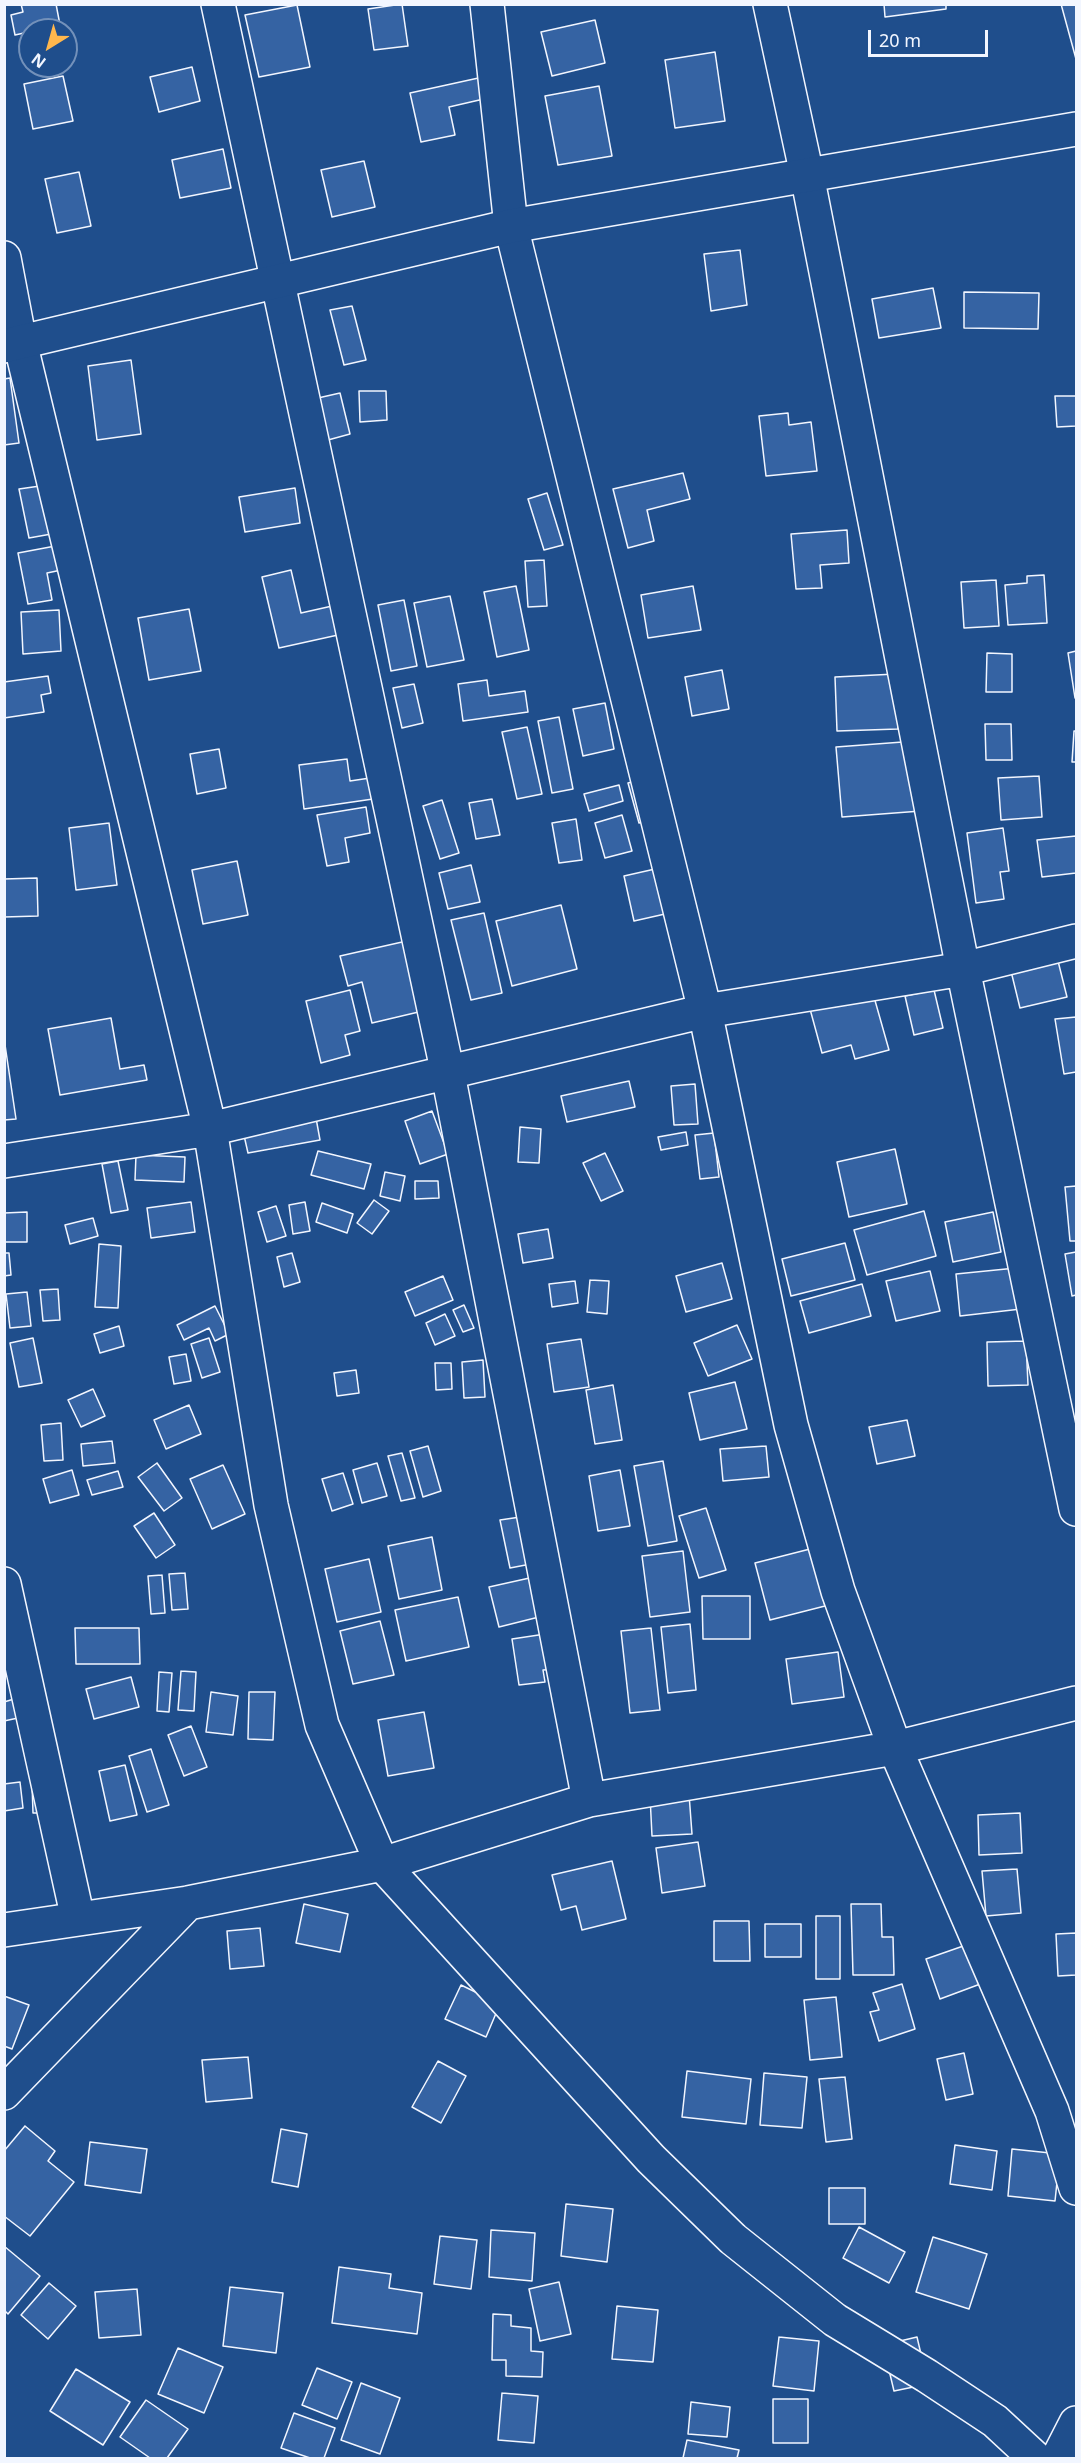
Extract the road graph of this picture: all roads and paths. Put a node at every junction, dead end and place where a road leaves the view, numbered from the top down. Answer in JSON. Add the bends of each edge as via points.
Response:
{"nodes":[{"id":1,"x":218,"y":4,"type":"edge"},
{"id":2,"x":487,"y":4,"type":"edge"},
{"id":3,"x":770,"y":4,"type":"edge"},
{"id":4,"x":1077,"y":129,"type":"edge"},
{"id":5,"x":807,"y":175,"type":"junction"},
{"id":6,"x":511,"y":225,"type":"junction"},
{"id":7,"x":4,"y":258,"type":"edge"},
{"id":8,"x":276,"y":282,"type":"junction"},
{"id":9,"x":12,"y":344,"type":"edge"},
{"id":10,"x":1077,"y":941,"type":"edge"},
{"id":11,"x":963,"y":969,"type":"junction"},
{"id":12,"x":705,"y":1011,"type":"junction"},
{"id":13,"x":448,"y":1074,"type":"junction"},
{"id":14,"x":210,"y":1129,"type":"junction"},
{"id":15,"x":4,"y":1161,"type":"edge"},
{"id":16,"x":1077,"y":1509,"type":"edge"},
{"id":17,"x":4,"y":1584,"type":"edge"},
{"id":18,"x":1077,"y":1703,"type":"edge"},
{"id":19,"x":896,"y":1748,"type":"junction"},
{"id":20,"x":589,"y":1800,"type":"junction"},
{"id":21,"x":382,"y":1864,"type":"junction"},
{"id":22,"x":188,"y":1903,"type":"junction"},
{"id":23,"x":78,"y":1919,"type":"junction"},
{"id":24,"x":4,"y":1930,"type":"edge"},
{"id":25,"x":4,"y":2093,"type":"edge"},
{"id":26,"x":1077,"y":2188,"type":"edge"},
{"id":27,"x":1077,"y":2423,"type":"edge"},
{"id":28,"x":1035,"y":2458,"type":"edge"},
{"id":29,"x":1058,"y":2458,"type":"edge"}],
"edges":[{"from":1,"to":8,"type":"street"},
{"from":2,"to":6,"type":"street"},
{"from":3,"to":5,"type":"street"},
{"from":4,"to":5,"type":"street"},
{"from":5,"to":6,"type":"street"},
{"from":5,"to":11,"type":"street"},
{"from":6,"to":8,"type":"street"},
{"from":6,"to":12,"type":"street"},
{"from":7,"to":9,"type":"street"},
{"from":8,"to":9,"type":"street"},
{"from":8,"to":13,"type":"street"},
{"from":9,"to":14,"type":"street"},
{"from":10,"to":11,"type":"street"},
{"from":11,"to":12,"type":"street"},
{"from":11,"to":16,"type":"street"},
{"from":12,"to":13,"type":"street"},
{"from":12,"to":19,"type":"street","via":[[791,1425],[838,1591]]},
{"from":13,"to":14,"type":"street"},
{"from":13,"to":20,"type":"street"},
{"from":14,"to":15,"type":"street"},
{"from":14,"to":21,"type":"street","via":[[271,1505],[321,1725]]},
{"from":17,"to":23,"type":"street"},
{"from":18,"to":19,"type":"street"},
{"from":19,"to":20,"type":"street"},
{"from":19,"to":26,"type":"street","via":[[1052,2111]]},
{"from":20,"to":21,"type":"street"},
{"from":21,"to":22,"type":"street"},
{"from":21,"to":28,"type":"street","via":[[651,2159],[733,2239],[835,2320],[995,2421]]},
{"from":22,"to":23,"type":"street"},
{"from":22,"to":25,"type":"street"},
{"from":23,"to":24,"type":"street"},
{"from":27,"to":29,"type":"street"}]}
